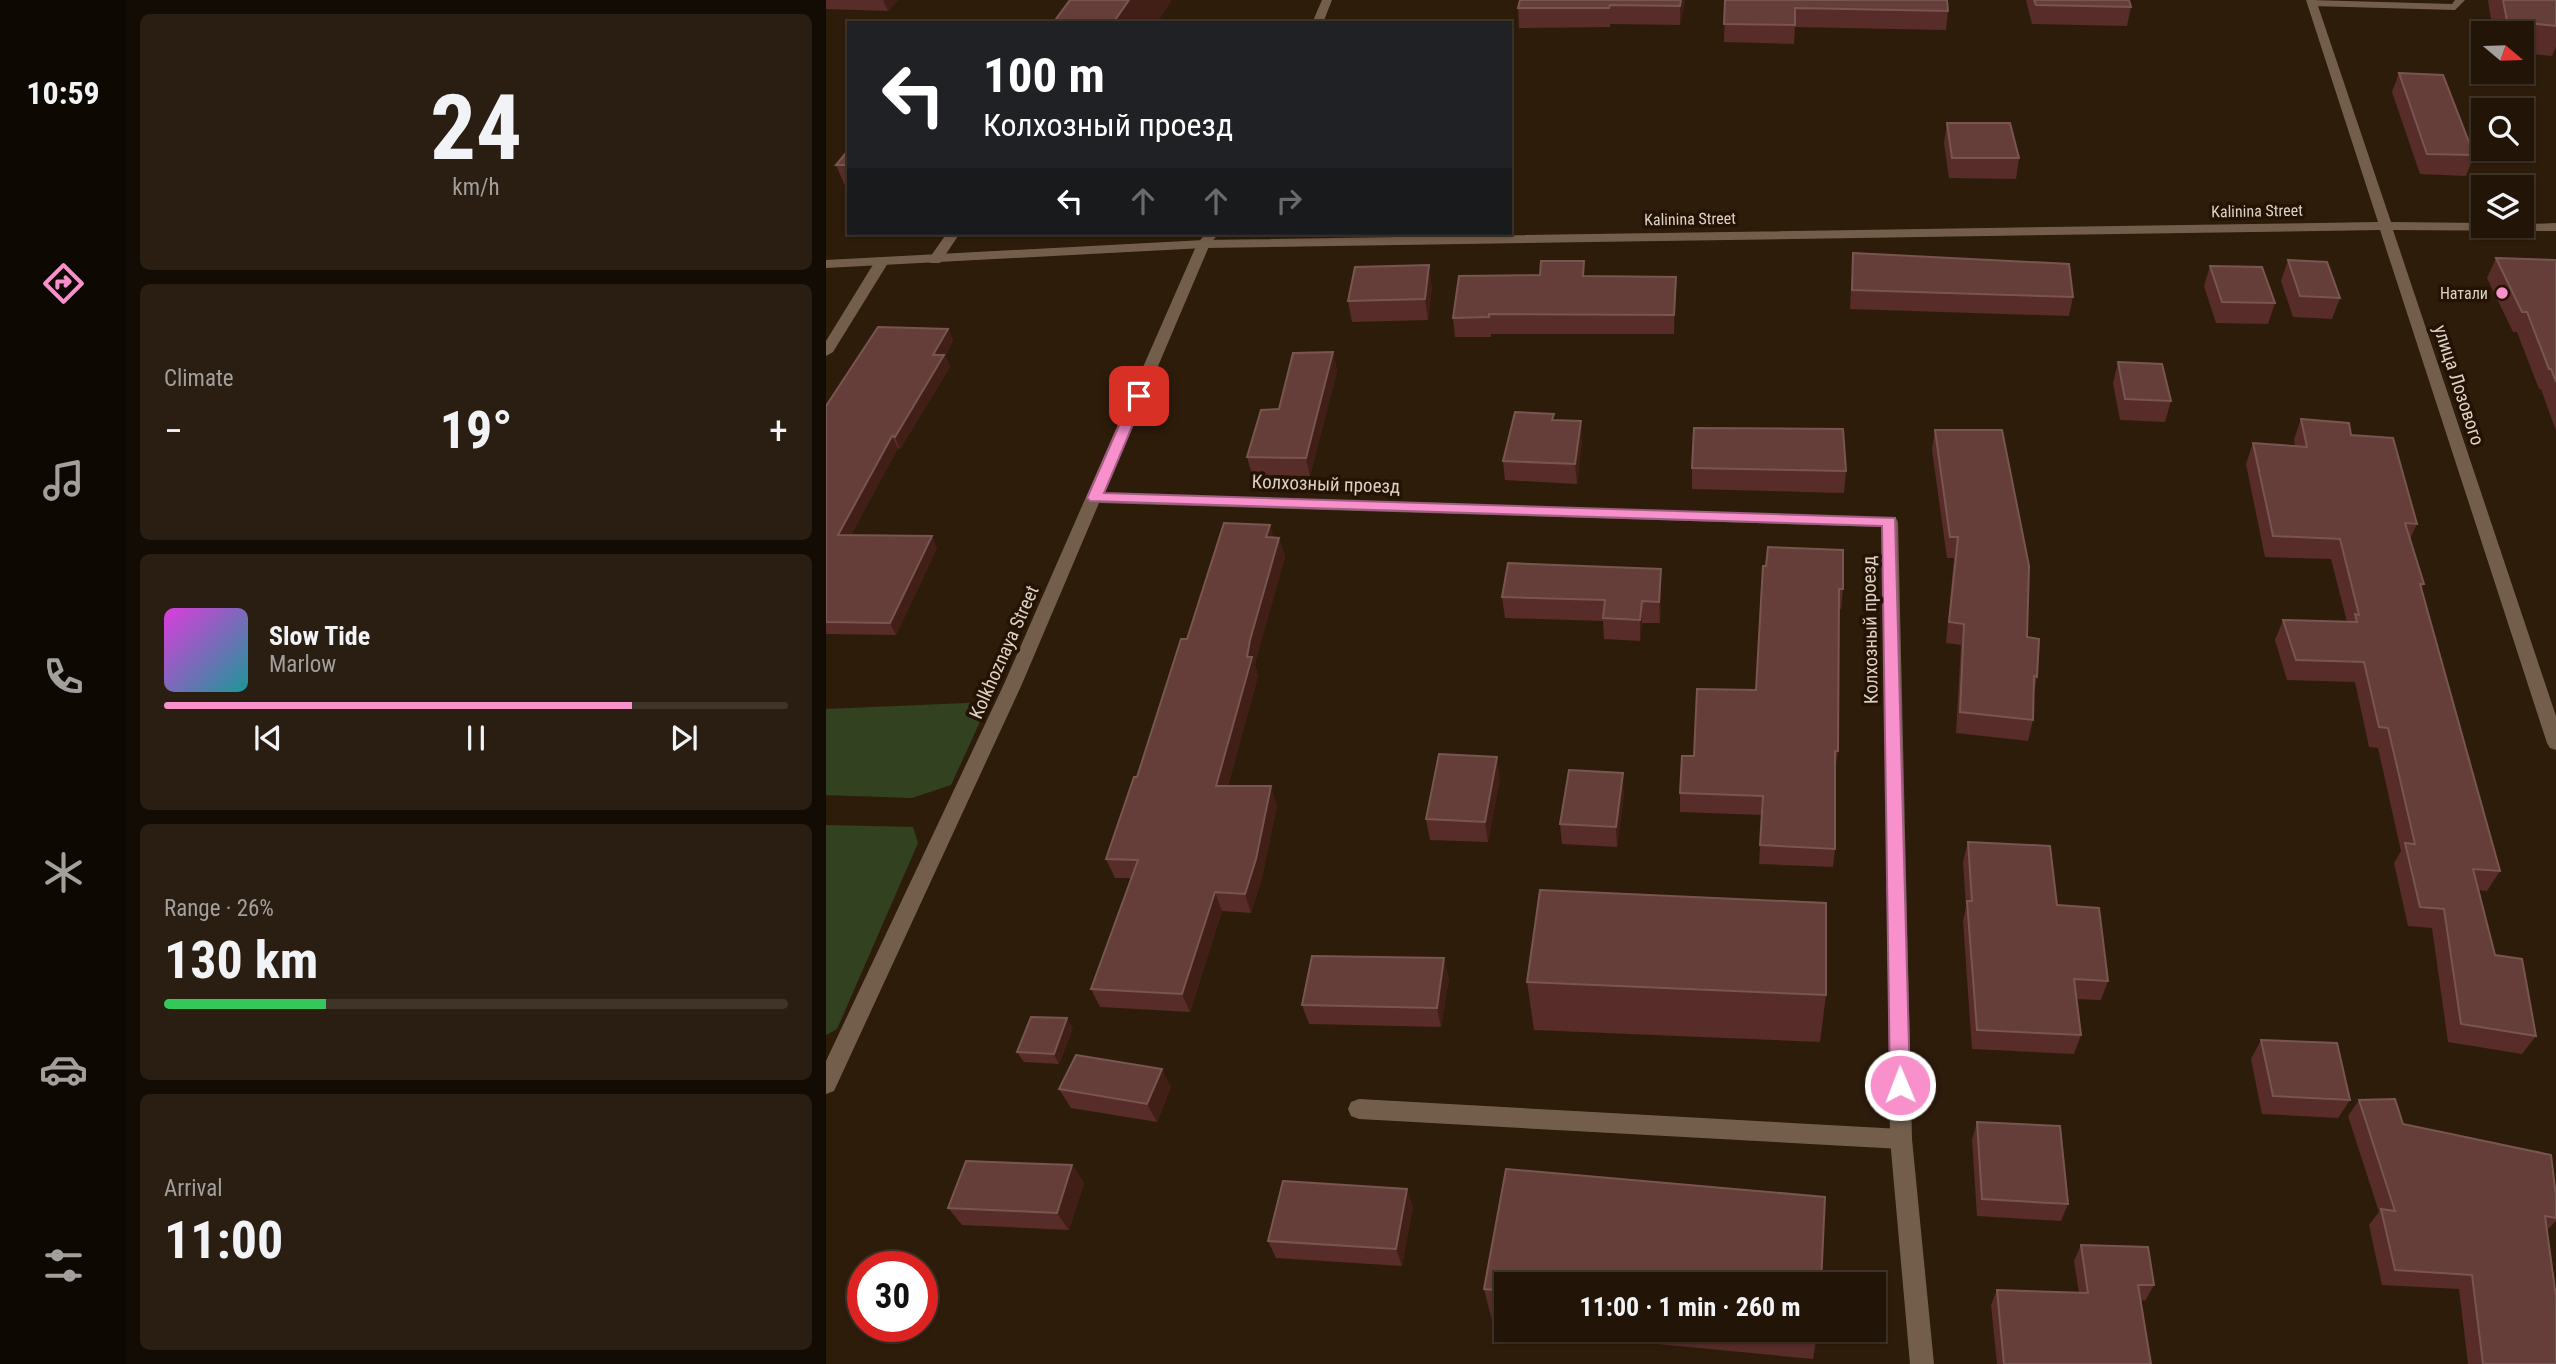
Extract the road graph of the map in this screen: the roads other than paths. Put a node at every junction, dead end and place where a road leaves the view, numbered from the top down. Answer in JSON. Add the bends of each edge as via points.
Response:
{"nodes":[{"id":1,"x":1327,"y":0,"type":"edge"},
{"id":2,"x":2460,"y":0,"type":"edge"},
{"id":3,"x":2312,"y":2,"type":"edge"},
{"id":4,"x":1318,"y":21,"type":"edge"},
{"id":5,"x":2387,"y":226,"type":"junction"},
{"id":6,"x":2556,"y":227,"type":"edge"},
{"id":7,"x":952,"y":235,"type":"edge"},
{"id":8,"x":1503,"y":235,"type":"edge"},
{"id":9,"x":1512,"y":235,"type":"edge"},
{"id":10,"x":1208,"y":238,"type":"edge"},
{"id":11,"x":935,"y":260,"type":"junction"},
{"id":12,"x":881,"y":263,"type":"junction"},
{"id":13,"x":826,"y":264,"type":"edge"},
{"id":14,"x":826,"y":352,"type":"edge"},
{"id":15,"x":1095,"y":498,"type":"junction"},
{"id":16,"x":2556,"y":743,"type":"edge"},
{"id":17,"x":826,"y":1084,"type":"edge"},
{"id":18,"x":1359,"y":1108,"type":"dead end"},
{"id":19,"x":1901,"y":1139,"type":"junction"},
{"id":20,"x":1922,"y":1364,"type":"edge"}],
"edges":[{"from":1,"to":4,"type":"street"},
{"from":2,"to":3,"type":"street","via":[[2455,7]]},
{"from":3,"to":5,"type":"street","name":"улица Лозового"},
{"from":5,"to":6,"type":"street","name":"Kalinina Street"},
{"from":5,"to":9,"type":"street","name":"Kalinina Street"},
{"from":5,"to":16,"type":"street","name":"улица Лозового"},
{"from":7,"to":11,"type":"street"},
{"from":8,"to":10,"type":"street","name":"Kalinina Street"},
{"from":10,"to":11,"type":"street","name":"Kalinina Street"},
{"from":10,"to":15,"type":"street","name":"Kolkhoznaya Street"},
{"from":11,"to":12,"type":"street","name":"Kalinina Street"},
{"from":12,"to":13,"type":"street","name":"Kalinina Street"},
{"from":12,"to":14,"type":"street"},
{"from":15,"to":17,"type":"street","name":"Kolkhoznaya Street"},
{"from":15,"to":19,"type":"street","name":"Колхозный проезд","via":[[1889,522]]},
{"from":18,"to":19,"type":"street"},
{"from":19,"to":20,"type":"street","name":"Колхозный проезд"}]}
